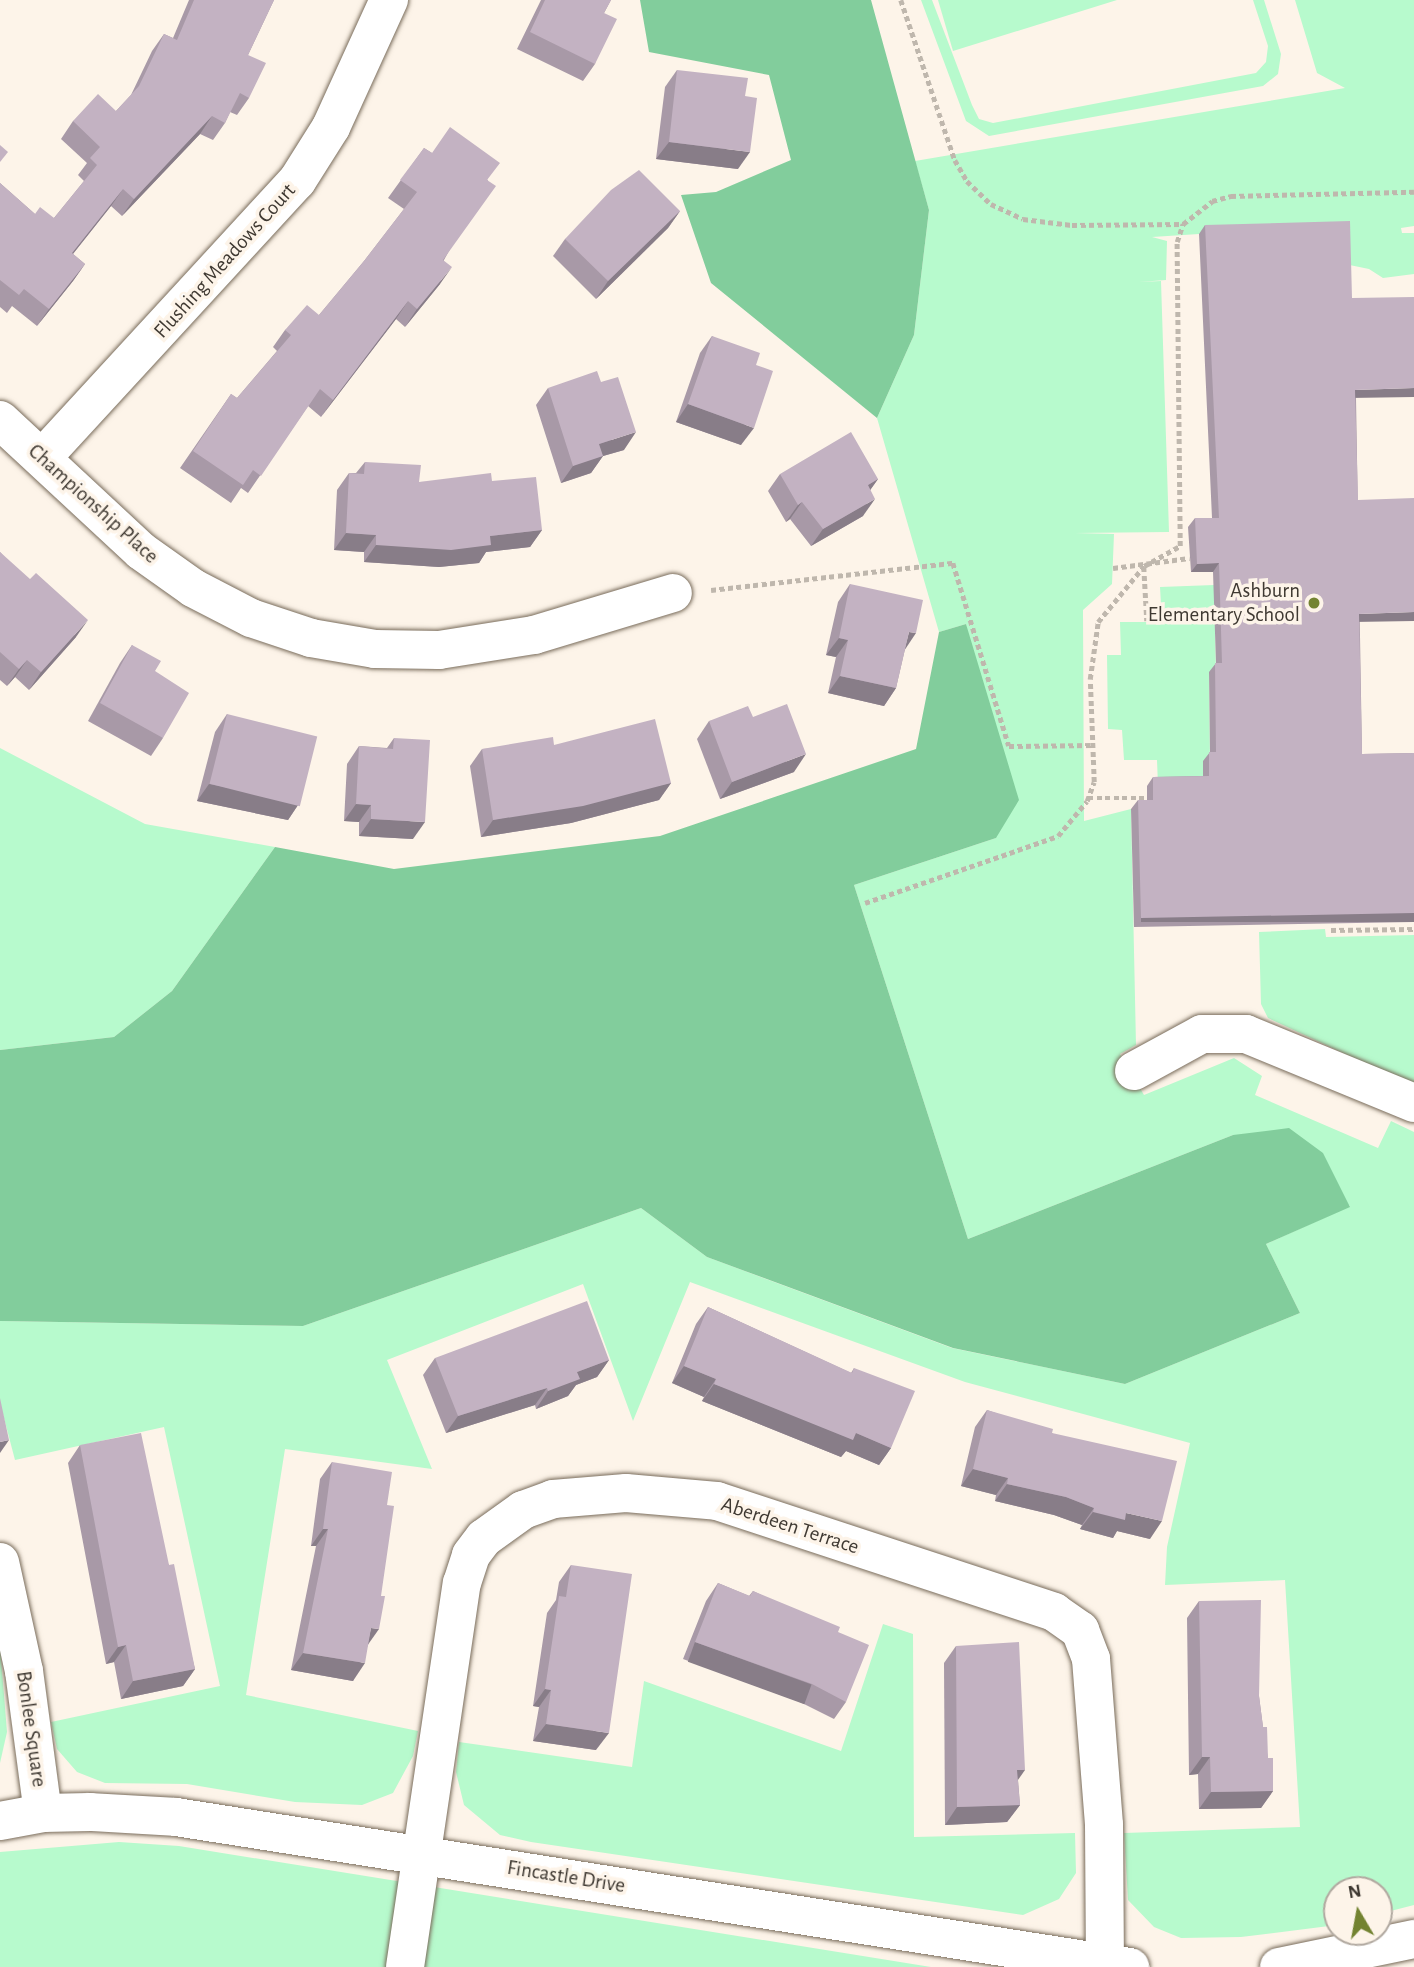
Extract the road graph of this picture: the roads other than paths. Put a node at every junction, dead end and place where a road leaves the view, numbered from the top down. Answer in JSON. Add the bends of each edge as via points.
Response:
{"nodes":[{"id":1,"x":389,"y":0,"type":"edge"},
{"id":2,"x":0,"y":419,"type":"edge"},
{"id":3,"x":42,"y":458,"type":"junction"},
{"id":4,"x":673,"y":593,"type":"road end"},
{"id":5,"x":1134,"y":1071,"type":"dead end"},
{"id":6,"x":1414,"y":1103,"type":"edge"},
{"id":7,"x":0,"y":1562,"type":"edge"},
{"id":8,"x":43,"y":1813,"type":"junction"},
{"id":9,"x":0,"y":1821,"type":"edge"},
{"id":10,"x":424,"y":1854,"type":"junction"},
{"id":11,"x":1414,"y":1939,"type":"edge"},
{"id":12,"x":1117,"y":1966,"type":"edge"},
{"id":13,"x":405,"y":1967,"type":"edge"},
{"id":14,"x":1279,"y":1967,"type":"edge"}],
"edges":[{"from":1,"to":3,"type":"street","name":"Flushing Meadows Court","via":[[331,127],[297,181]]},
{"from":2,"to":3,"type":"street","name":"Championship Place"},
{"from":3,"to":4,"type":"street","name":"Championship Place","via":[[141,551],[193,589],[251,618],[311,638],[375,649],[439,650],[491,644]]},
{"from":5,"to":6,"type":"street","via":[[1202,1034],[1246,1034]]},
{"from":7,"to":8,"type":"street","name":"Bonlee Square","via":[[24,1671]]},
{"from":8,"to":9,"type":"street","name":"Fincastle Drive"},
{"from":8,"to":10,"type":"street","name":"Fincastle Drive","via":[[176,1817]]},
{"from":10,"to":12,"type":"street","name":"Fincastle Drive"},
{"from":10,"to":12,"type":"street","name":"Aberdeen Terrace","via":[[463,1583],[471,1555],[484,1538],[523,1510],[553,1500],[626,1493],[717,1501],[1054,1612],[1080,1630],[1091,1660]]},
{"from":10,"to":13,"type":"street","name":"Aberdeen Terrace"},
{"from":11,"to":14,"type":"street"}]}
